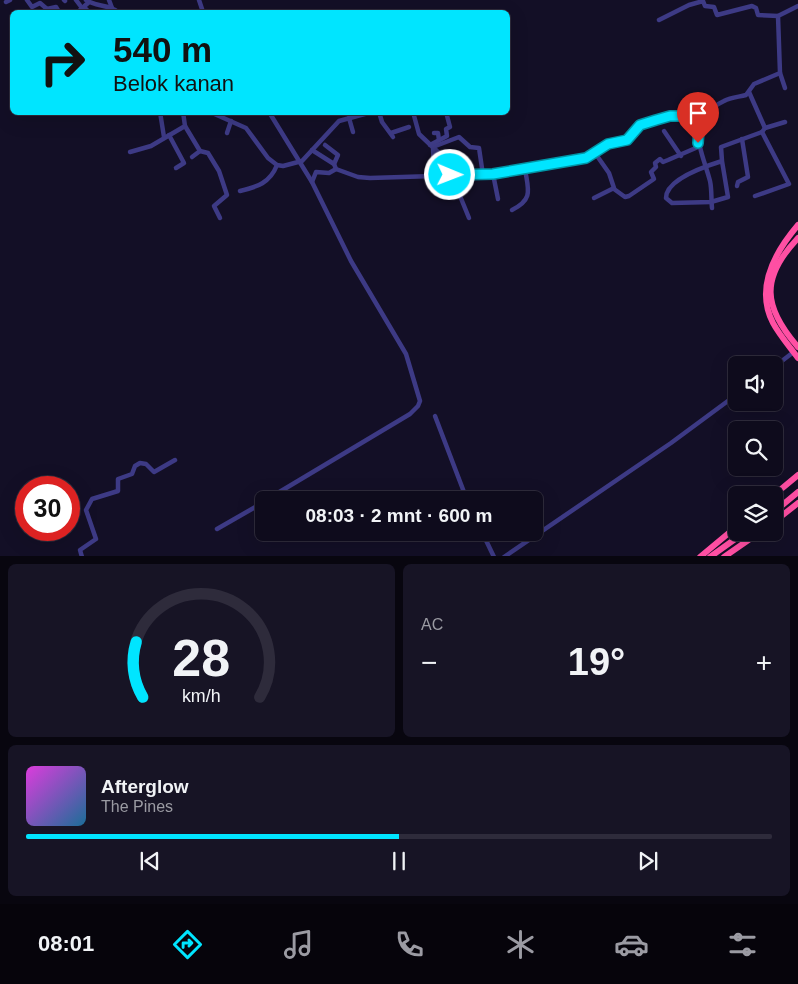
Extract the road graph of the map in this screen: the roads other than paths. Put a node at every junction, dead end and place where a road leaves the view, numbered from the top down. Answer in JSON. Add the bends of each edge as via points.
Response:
{"nodes":[{"id":1,"x":27,"y":0,"type":"edge"},
{"id":2,"x":76,"y":0,"type":"edge"},
{"id":3,"x":110,"y":0,"type":"edge"},
{"id":4,"x":87,"y":1,"type":"edge"},
{"id":5,"x":798,"y":6,"type":"edge"},
{"id":6,"x":83,"y":8,"type":"junction"},
{"id":7,"x":112,"y":8,"type":"junction"},
{"id":8,"x":58,"y":10,"type":"edge"},
{"id":9,"x":80,"y":10,"type":"edge"},
{"id":10,"x":86,"y":10,"type":"edge"},
{"id":11,"x":115,"y":10,"type":"edge"},
{"id":12,"x":778,"y":16,"type":"junction"},
{"id":13,"x":659,"y":20,"type":"dead end"},
{"id":14,"x":780,"y":73,"type":"junction"},
{"id":15,"x":785,"y":88,"type":"dead end"},
{"id":16,"x":750,"y":92,"type":"junction"},
{"id":17,"x":161,"y":115,"type":"edge"},
{"id":18,"x":183,"y":115,"type":"edge"},
{"id":19,"x":217,"y":115,"type":"edge"},
{"id":20,"x":271,"y":115,"type":"edge"},
{"id":21,"x":360,"y":115,"type":"edge"},
{"id":22,"x":380,"y":115,"type":"edge"},
{"id":23,"x":414,"y":115,"type":"edge"},
{"id":24,"x":447,"y":115,"type":"edge"},
{"id":25,"x":706,"y":116,"type":"junction"},
{"id":26,"x":349,"y":118,"type":"junction"},
{"id":27,"x":231,"y":121,"type":"junction"},
{"id":28,"x":785,"y":122,"type":"dead end"},
{"id":29,"x":185,"y":126,"type":"junction"},
{"id":30,"x":409,"y":127,"type":"dead end"},
{"id":31,"x":763,"y":130,"type":"junction"},
{"id":32,"x":664,"y":131,"type":"dead end"},
{"id":33,"x":353,"y":132,"type":"dead end"},
{"id":34,"x":434,"y":132,"type":"dead end"},
{"id":35,"x":227,"y":133,"type":"dead end"},
{"id":36,"x":167,"y":136,"type":"junction"},
{"id":37,"x":742,"y":139,"type":"junction"},
{"id":38,"x":439,"y":140,"type":"junction"},
{"id":39,"x":325,"y":145,"type":"dead end"},
{"id":40,"x":432,"y":146,"type":"junction"},
{"id":41,"x":698,"y":147,"type":"junction"},
{"id":42,"x":312,"y":150,"type":"junction"},
{"id":43,"x":200,"y":151,"type":"junction"},
{"id":44,"x":130,"y":152,"type":"dead end"},
{"id":45,"x":595,"y":153,"type":"junction"},
{"id":46,"x":681,"y":156,"type":"junction"},
{"id":47,"x":192,"y":157,"type":"dead end"},
{"id":48,"x":722,"y":161,"type":"junction"},
{"id":49,"x":300,"y":162,"type":"junction"},
{"id":50,"x":277,"y":165,"type":"junction"},
{"id":51,"x":335,"y":166,"type":"junction"},
{"id":52,"x":706,"y":167,"type":"junction"},
{"id":53,"x":176,"y":168,"type":"dead end"},
{"id":54,"x":525,"y":169,"type":"junction"},
{"id":55,"x":493,"y":174,"type":"junction"},
{"id":56,"x":483,"y":175,"type":"junction"},
{"id":57,"x":452,"y":176,"type":"junction"},
{"id":58,"x":312,"y":182,"type":"junction"},
{"id":59,"x":737,"y":186,"type":"dead end"},
{"id":60,"x":614,"y":189,"type":"junction"},
{"id":61,"x":240,"y":191,"type":"dead end"},
{"id":62,"x":755,"y":196,"type":"dead end"},
{"id":63,"x":594,"y":198,"type":"dead end"},
{"id":64,"x":498,"y":199,"type":"dead end"},
{"id":65,"x":711,"y":205,"type":"junction"},
{"id":66,"x":512,"y":210,"type":"dead end"},
{"id":67,"x":220,"y":218,"type":"dead end"},
{"id":68,"x":469,"y":218,"type":"dead end"},
{"id":69,"x":798,"y":225,"type":"edge"},
{"id":70,"x":798,"y":238,"type":"edge"},
{"id":71,"x":785,"y":336,"type":"junction"},
{"id":72,"x":798,"y":346,"type":"edge"},
{"id":73,"x":796,"y":355,"type":"edge"},
{"id":74,"x":783,"y":362,"type":"edge"},
{"id":75,"x":728,"y":401,"type":"edge"},
{"id":76,"x":435,"y":416,"type":"dead end"},
{"id":77,"x":175,"y":460,"type":"dead end"},
{"id":78,"x":798,"y":475,"type":"edge"},
{"id":79,"x":783,"y":488,"type":"edge"},
{"id":80,"x":282,"y":491,"type":"edge"},
{"id":81,"x":464,"y":491,"type":"edge"},
{"id":82,"x":798,"y":492,"type":"edge"},
{"id":83,"x":798,"y":503,"type":"edge"},
{"id":84,"x":783,"y":504,"type":"edge"},
{"id":85,"x":255,"y":507,"type":"edge"},
{"id":86,"x":783,"y":515,"type":"edge"},
{"id":87,"x":217,"y":529,"type":"dead end"},
{"id":88,"x":728,"y":533,"type":"edge"},
{"id":89,"x":486,"y":541,"type":"edge"},
{"id":90,"x":732,"y":541,"type":"edge"},
{"id":91,"x":746,"y":541,"type":"edge"},
{"id":92,"x":82,"y":556,"type":"edge"},
{"id":93,"x":494,"y":556,"type":"edge"},
{"id":94,"x":504,"y":556,"type":"edge"},
{"id":95,"x":700,"y":556,"type":"edge"},
{"id":96,"x":710,"y":556,"type":"edge"},
{"id":97,"x":724,"y":556,"type":"edge"}],
"edges":[{"from":1,"to":8,"type":"street","via":[[32,7],[40,3],[47,9],[56,7]]},
{"from":2,"to":6,"type":"street"},
{"from":3,"to":7,"type":"street"},
{"from":4,"to":6,"type":"street"},
{"from":4,"to":7,"type":"street"},
{"from":5,"to":12,"type":"street"},
{"from":6,"to":9,"type":"street"},
{"from":6,"to":10,"type":"street"},
{"from":7,"to":11,"type":"street"},
{"from":12,"to":13,"type":"street","via":[[758,15],[752,6],[718,15],[712,6],[703,8],[703,1]]},
{"from":12,"to":14,"type":"street"},
{"from":14,"to":15,"type":"street"},
{"from":14,"to":16,"type":"street","via":[[754,84]]},
{"from":16,"to":25,"type":"street","via":[[725,100]]},
{"from":16,"to":31,"type":"street"},
{"from":17,"to":36,"type":"street"},
{"from":18,"to":29,"type":"street"},
{"from":19,"to":27,"type":"street"},
{"from":20,"to":49,"type":"street"},
{"from":21,"to":26,"type":"street"},
{"from":22,"to":30,"type":"street","via":[[392,135]]},
{"from":23,"to":40,"type":"street","via":[[419,134]]},
{"from":24,"to":38,"type":"street","via":[[450,127],[446,129],[447,136]]},
{"from":25,"to":41,"type":"street","via":[[698,134]]},
{"from":25,"to":45,"type":"street","via":[[670,116],[640,125],[627,140],[608,144]]},
{"from":26,"to":33,"type":"street"},
{"from":26,"to":42,"type":"street","via":[[333,125]]},
{"from":27,"to":35,"type":"street"},
{"from":27,"to":50,"type":"street","via":[[248,129],[268,158]]},
{"from":28,"to":31,"type":"street"},
{"from":29,"to":36,"type":"street"},
{"from":29,"to":43,"type":"street"},
{"from":31,"to":37,"type":"street"},
{"from":31,"to":62,"type":"street","via":[[790,184]]},
{"from":32,"to":46,"type":"street"},
{"from":34,"to":38,"type":"street","via":[[438,133]]},
{"from":36,"to":44,"type":"street","via":[[151,146]]},
{"from":36,"to":53,"type":"street","via":[[184,163]]},
{"from":37,"to":48,"type":"street","via":[[721,147]]},
{"from":37,"to":59,"type":"street","via":[[748,177]]},
{"from":38,"to":40,"type":"street"},
{"from":39,"to":51,"type":"street","via":[[339,152]]},
{"from":40,"to":51,"type":"street","via":[[434,176],[358,177]]},
{"from":40,"to":56,"type":"street","via":[[456,137],[462,138],[470,147],[479,148]]},
{"from":40,"to":57,"type":"street","via":[[440,153]]},
{"from":41,"to":46,"type":"street"},
{"from":41,"to":52,"type":"street"},
{"from":42,"to":49,"type":"street"},
{"from":42,"to":51,"type":"street"},
{"from":43,"to":47,"type":"street"},
{"from":43,"to":67,"type":"street","via":[[211,157],[224,184],[226,198],[214,206]]},
{"from":45,"to":54,"type":"street","via":[[586,158]]},
{"from":45,"to":60,"type":"street","via":[[609,173]]},
{"from":46,"to":60,"type":"street","via":[[655,162],[656,167],[651,172],[654,178],[629,196],[623,196]]},
{"from":48,"to":52,"type":"street"},
{"from":48,"to":65,"type":"street","via":[[728,197]]},
{"from":49,"to":50,"type":"street"},
{"from":49,"to":58,"type":"street"},
{"from":50,"to":61,"type":"street","via":[[261,185]]},
{"from":51,"to":58,"type":"street","via":[[327,173],[316,172]]},
{"from":52,"to":65,"type":"street"},
{"from":52,"to":65,"type":"street","via":[[676,182],[668,188],[665,197],[672,203]]},
{"from":54,"to":55,"type":"street"},
{"from":54,"to":66,"type":"street","via":[[529,192],[523,204]]},
{"from":55,"to":56,"type":"street"},
{"from":55,"to":64,"type":"street"},
{"from":56,"to":57,"type":"street"},
{"from":57,"to":68,"type":"street","via":[[453,188],[458,191]]},
{"from":58,"to":80,"type":"street","via":[[351,261],[406,354],[420,401],[410,414]]},
{"from":60,"to":63,"type":"street"},
{"from":69,"to":71,"type":"highway","via":[[786,239],[768,275],[769,312],[773,323]]},
{"from":70,"to":71,"type":"highway","via":[[785,252],[772,283],[773,308]]},
{"from":71,"to":72,"type":"highway"},
{"from":71,"to":73,"type":"highway"},
{"from":73,"to":74,"type":"street"},
{"from":75,"to":94,"type":"street"},
{"from":76,"to":81,"type":"street"},
{"from":77,"to":92,"type":"street","via":[[154,472],[140,463],[131,475],[118,479],[118,491],[92,498],[86,510],[96,539],[80,550]]},
{"from":78,"to":79,"type":"highway"},
{"from":82,"to":84,"type":"highway"},
{"from":83,"to":86,"type":"highway"},
{"from":85,"to":87,"type":"street"},
{"from":88,"to":95,"type":"highway"},
{"from":89,"to":93,"type":"street"},
{"from":90,"to":96,"type":"highway"},
{"from":91,"to":97,"type":"highway"}]}
